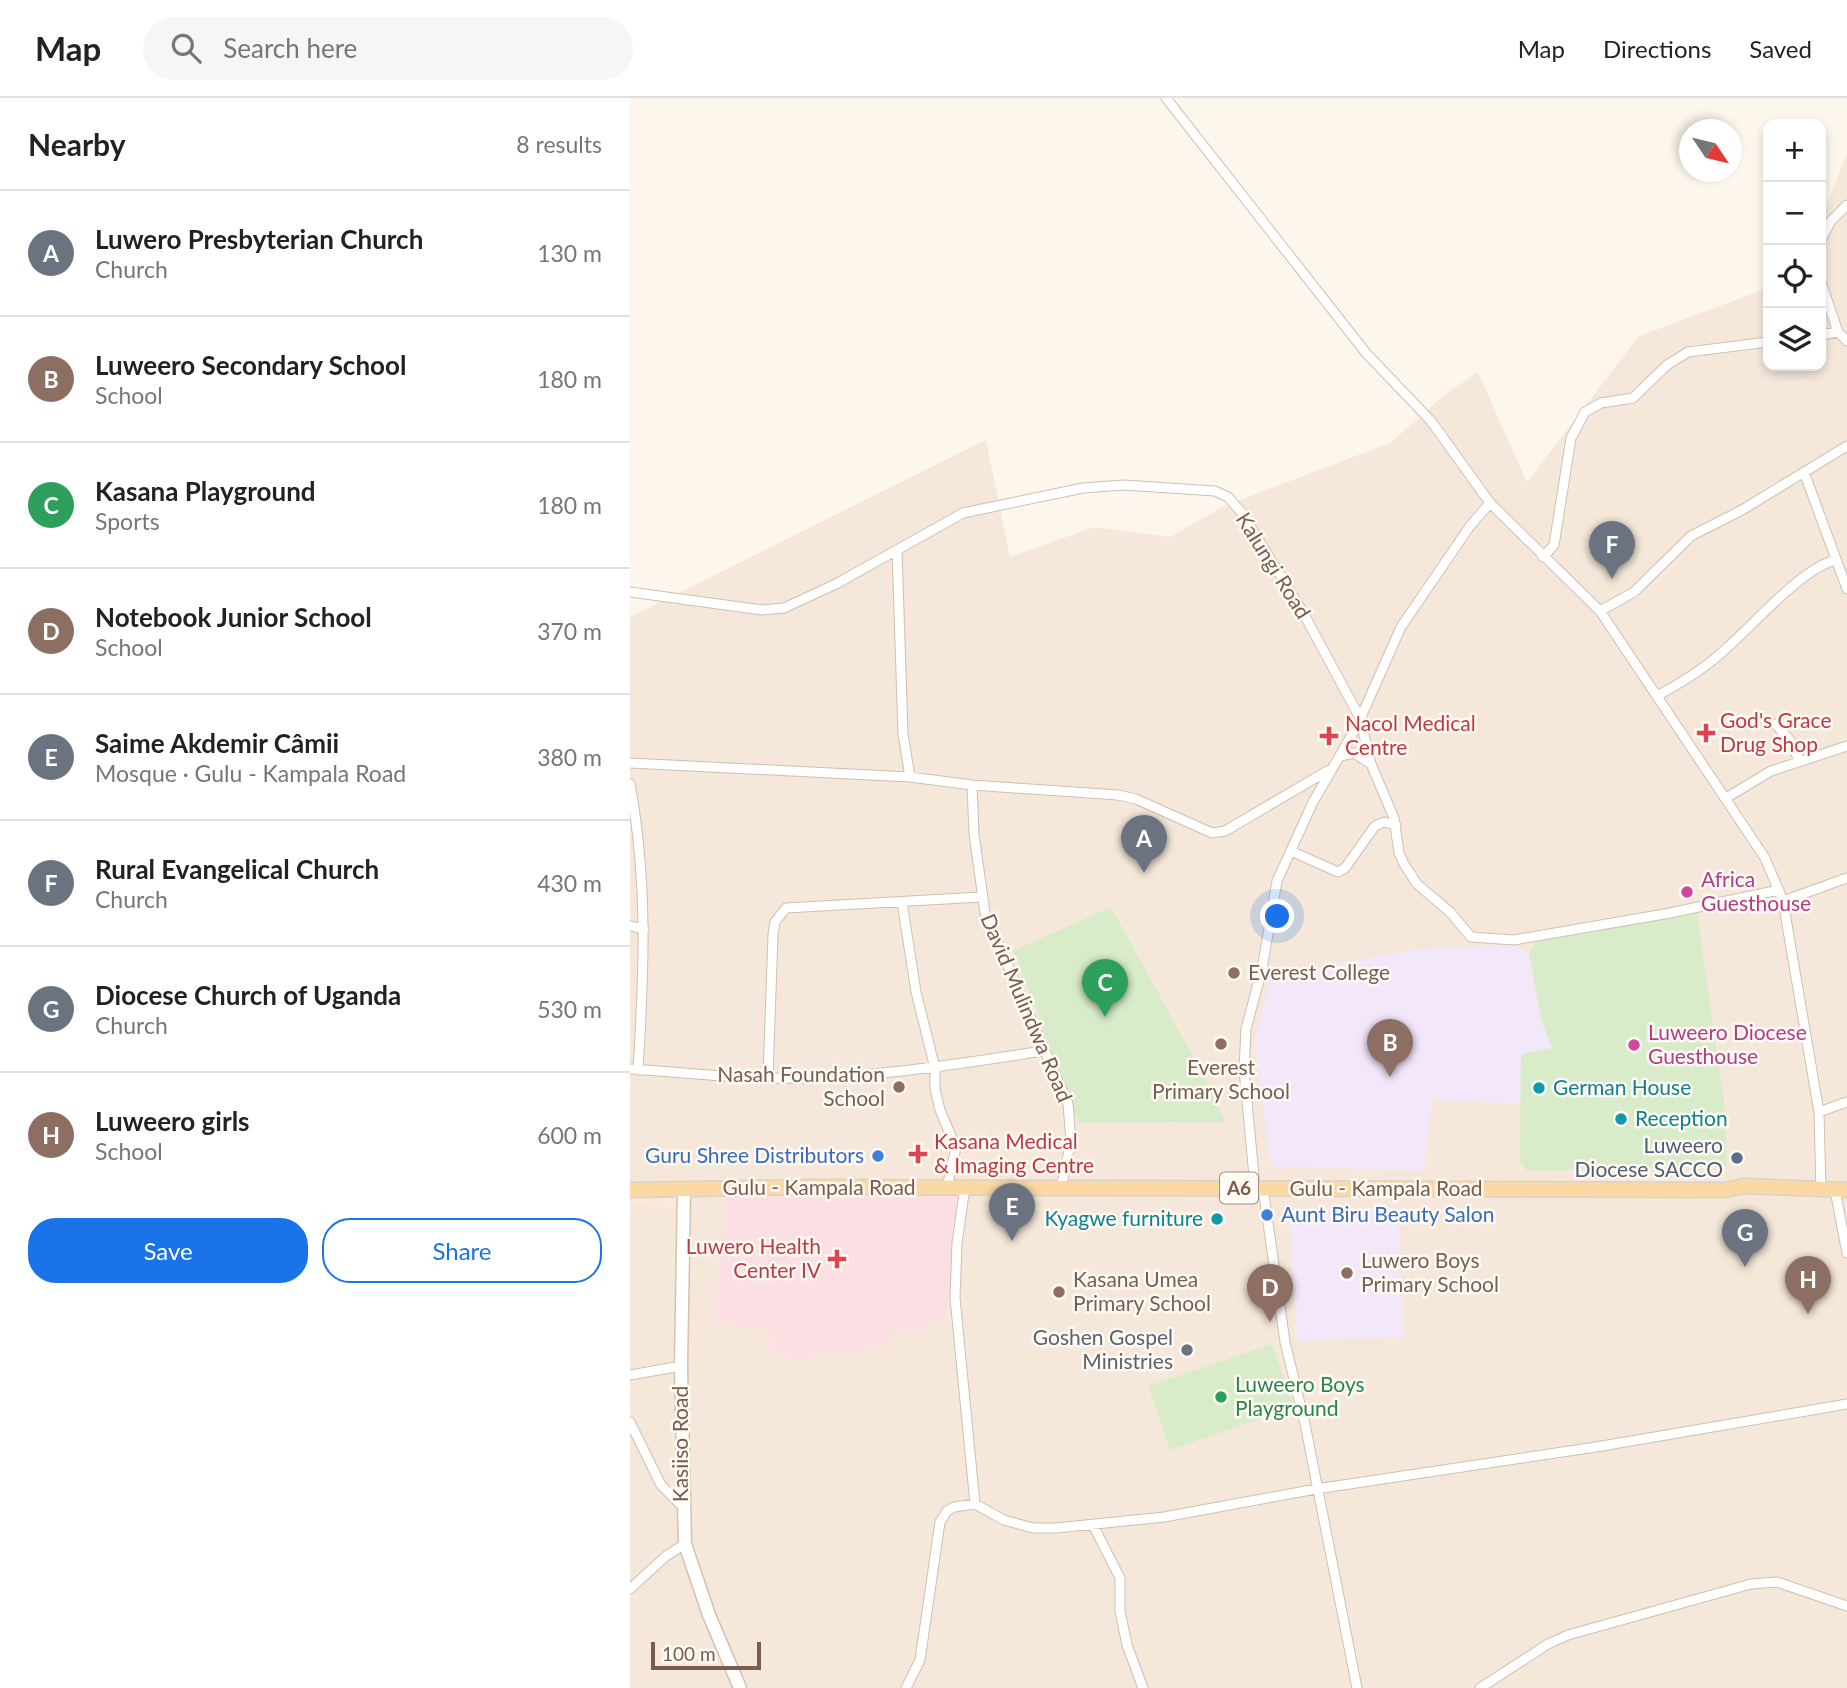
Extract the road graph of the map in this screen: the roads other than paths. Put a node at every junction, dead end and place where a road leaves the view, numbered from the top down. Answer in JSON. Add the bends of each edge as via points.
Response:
{"nodes":[{"id":1,"x":1166,"y":98,"type":"edge"},
{"id":2,"x":1847,"y":205,"type":"edge"},
{"id":3,"x":1826,"y":231,"type":"edge"},
{"id":4,"x":1826,"y":297,"type":"edge"},
{"id":5,"x":1838,"y":332,"type":"junction"},
{"id":6,"x":1826,"y":334,"type":"edge"},
{"id":7,"x":1847,"y":341,"type":"edge"},
{"id":8,"x":1763,"y":343,"type":"edge"},
{"id":9,"x":1847,"y":446,"type":"edge"},
{"id":10,"x":1804,"y":472,"type":"junction"},
{"id":11,"x":1490,"y":503,"type":"junction"},
{"id":12,"x":897,"y":550,"type":"junction"},
{"id":13,"x":1544,"y":556,"type":"junction"},
{"id":14,"x":1836,"y":560,"type":"junction"},
{"id":15,"x":1847,"y":589,"type":"edge"},
{"id":16,"x":630,"y":592,"type":"edge"},
{"id":17,"x":1600,"y":611,"type":"junction"},
{"id":18,"x":1657,"y":696,"type":"junction"},
{"id":19,"x":1360,"y":718,"type":"junction"},
{"id":20,"x":1775,"y":724,"type":"dead end"},
{"id":21,"x":1847,"y":746,"type":"edge"},
{"id":22,"x":1340,"y":756,"type":"junction"},
{"id":23,"x":1800,"y":760,"type":"junction"},
{"id":24,"x":630,"y":763,"type":"edge"},
{"id":25,"x":1371,"y":764,"type":"junction"},
{"id":26,"x":1330,"y":769,"type":"junction"},
{"id":27,"x":910,"y":777,"type":"junction"},
{"id":28,"x":630,"y":784,"type":"edge"},
{"id":29,"x":972,"y":785,"type":"junction"},
{"id":30,"x":1726,"y":798,"type":"junction"},
{"id":31,"x":1396,"y":825,"type":"junction"},
{"id":32,"x":1293,"y":852,"type":"junction"},
{"id":33,"x":1847,"y":878,"type":"edge"},
{"id":34,"x":1779,"y":890,"type":"junction"},
{"id":35,"x":981,"y":897,"type":"junction"},
{"id":36,"x":1783,"y":901,"type":"junction"},
{"id":37,"x":902,"y":902,"type":"junction"},
{"id":38,"x":630,"y":926,"type":"edge"},
{"id":39,"x":644,"y":929,"type":"junction"},
{"id":40,"x":1043,"y":1051,"type":"junction"},
{"id":41,"x":935,"y":1068,"type":"junction"},
{"id":42,"x":634,"y":1069,"type":"edge"},
{"id":43,"x":768,"y":1078,"type":"junction"},
{"id":44,"x":1847,"y":1102,"type":"edge"},
{"id":45,"x":1819,"y":1112,"type":"junction"},
{"id":46,"x":947,"y":1187,"type":"junction"},
{"id":47,"x":965,"y":1187,"type":"junction"},
{"id":48,"x":1259,"y":1188,"type":"junction"},
{"id":49,"x":684,"y":1189,"type":"junction"},
{"id":50,"x":1061,"y":1189,"type":"junction"},
{"id":51,"x":630,"y":1190,"type":"edge"},
{"id":52,"x":1834,"y":1190,"type":"edge"},
{"id":53,"x":1847,"y":1252,"type":"edge"},
{"id":54,"x":681,"y":1366,"type":"junction"},
{"id":55,"x":630,"y":1375,"type":"edge"},
{"id":56,"x":1847,"y":1404,"type":"edge"},
{"id":57,"x":630,"y":1422,"type":"edge"},
{"id":58,"x":1316,"y":1489,"type":"junction"},
{"id":59,"x":975,"y":1504,"type":"junction"},
{"id":60,"x":682,"y":1506,"type":"junction"},
{"id":61,"x":1093,"y":1525,"type":"junction"},
{"id":62,"x":684,"y":1544,"type":"junction"},
{"id":63,"x":630,"y":1589,"type":"edge"},
{"id":64,"x":1847,"y":1606,"type":"edge"},
{"id":65,"x":740,"y":1688,"type":"edge"},
{"id":66,"x":906,"y":1688,"type":"edge"},
{"id":67,"x":1143,"y":1688,"type":"edge"},
{"id":68,"x":1356,"y":1688,"type":"edge"},
{"id":69,"x":1480,"y":1688,"type":"edge"}],
"edges":[{"from":1,"to":11,"type":"street","via":[[1366,353],[1431,421]]},
{"from":2,"to":3,"type":"street"},
{"from":4,"to":5,"type":"street"},
{"from":5,"to":6,"type":"street"},
{"from":5,"to":7,"type":"street"},
{"from":8,"to":13,"type":"street","via":[[1688,352],[1667,365],[1633,398],[1601,403],[1586,412],[1571,438],[1554,545]]},
{"from":9,"to":10,"type":"street"},
{"from":10,"to":14,"type":"street"},
{"from":10,"to":17,"type":"street","via":[[1691,536],[1634,592]]},
{"from":11,"to":13,"type":"street"},
{"from":11,"to":19,"type":"street","via":[[1401,627]]},
{"from":12,"to":16,"type":"street","via":[[784,608],[762,610]]},
{"from":12,"to":19,"type":"street","name":"Kalungi Road","via":[[963,513],[1012,501],[1123,485],[1215,491],[1228,497],[1242,513]]},
{"from":12,"to":27,"type":"street","via":[[903,734]]},
{"from":13,"to":17,"type":"street"},
{"from":14,"to":15,"type":"street"},
{"from":14,"to":18,"type":"street","via":[[1813,569],[1718,656]]},
{"from":17,"to":18,"type":"street"},
{"from":18,"to":30,"type":"street"},
{"from":19,"to":22,"type":"street"},
{"from":19,"to":25,"type":"street"},
{"from":20,"to":23,"type":"street"},
{"from":21,"to":23,"type":"street"},
{"from":22,"to":25,"type":"street","via":[[1354,753]]},
{"from":22,"to":26,"type":"street"},
{"from":23,"to":30,"type":"street"},
{"from":24,"to":27,"type":"street"},
{"from":25,"to":31,"type":"street"},
{"from":26,"to":29,"type":"street","via":[[1219,833],[1118,795]]},
{"from":26,"to":32,"type":"street"},
{"from":27,"to":29,"type":"street"},
{"from":28,"to":39,"type":"street","via":[[639,831]]},
{"from":29,"to":35,"type":"street","name":"David Mulindwa Road"},
{"from":30,"to":34,"type":"street","via":[[1765,858]]},
{"from":31,"to":32,"type":"street","via":[[1384,821],[1376,826],[1338,872]]},
{"from":31,"to":34,"type":"street","via":[[1399,853],[1417,884],[1475,939],[1514,940]]},
{"from":32,"to":48,"type":"street","via":[[1277,881],[1261,976],[1246,1029],[1244,1069]]},
{"from":33,"to":36,"type":"street"},
{"from":34,"to":36,"type":"street"},
{"from":35,"to":37,"type":"street"},
{"from":35,"to":40,"type":"street","name":"David Mulindwa Road"},
{"from":36,"to":45,"type":"street"},
{"from":37,"to":41,"type":"street","via":[[916,992]]},
{"from":37,"to":43,"type":"street","via":[[809,905],[786,908],[780,914],[774,934]]},
{"from":38,"to":39,"type":"street"},
{"from":39,"to":42,"type":"street"},
{"from":40,"to":41,"type":"street"},
{"from":40,"to":50,"type":"street","name":"David Mulindwa Road","via":[[1070,1114],[1071,1141]]},
{"from":41,"to":43,"type":"street"},
{"from":41,"to":46,"type":"street","via":[[940,1110],[956,1148]]},
{"from":42,"to":43,"type":"street"},
{"from":44,"to":45,"type":"street"},
{"from":45,"to":52,"type":"street"},
{"from":46,"to":47,"type":"main road","name":"Gulu - Kampala Road","number":"A6"},
{"from":46,"to":49,"type":"main road","name":"Gulu - Kampala Road","number":"A6"},
{"from":47,"to":50,"type":"main road","name":"Gulu - Kampala Road","number":"A6"},
{"from":47,"to":59,"type":"street","via":[[955,1297]]},
{"from":48,"to":50,"type":"main road","name":"Gulu - Kampala Road","number":"A6"},
{"from":48,"to":52,"type":"main road","name":"Gulu - Kampala Road","number":"A6","via":[[1725,1190],[1744,1186]]},
{"from":48,"to":58,"type":"street","via":[[1284,1342],[1306,1424]]},
{"from":49,"to":51,"type":"main road","name":"Gulu - Kampala Road","number":"A6"},
{"from":49,"to":54,"type":"main road","name":"Kasiiso Road"},
{"from":52,"to":53,"type":"street"},
{"from":54,"to":55,"type":"street"},
{"from":54,"to":60,"type":"main road","name":"Kasiiso Road"},
{"from":56,"to":58,"type":"street"},
{"from":57,"to":60,"type":"street","via":[[661,1485]]},
{"from":58,"to":61,"type":"street"},
{"from":58,"to":68,"type":"street"},
{"from":59,"to":61,"type":"street","via":[[1004,1520],[1033,1528]]},
{"from":59,"to":66,"type":"street","via":[[954,1507],[940,1522],[919,1660]]},
{"from":60,"to":62,"type":"main road","name":"Kasiiso Road"},
{"from":61,"to":67,"type":"street","via":[[1120,1578],[1122,1622]]},
{"from":62,"to":63,"type":"street"},
{"from":62,"to":65,"type":"main road","name":"Kasiiso Road"},
{"from":64,"to":69,"type":"street","via":[[1777,1582],[1751,1584],[1568,1635]]}]}
